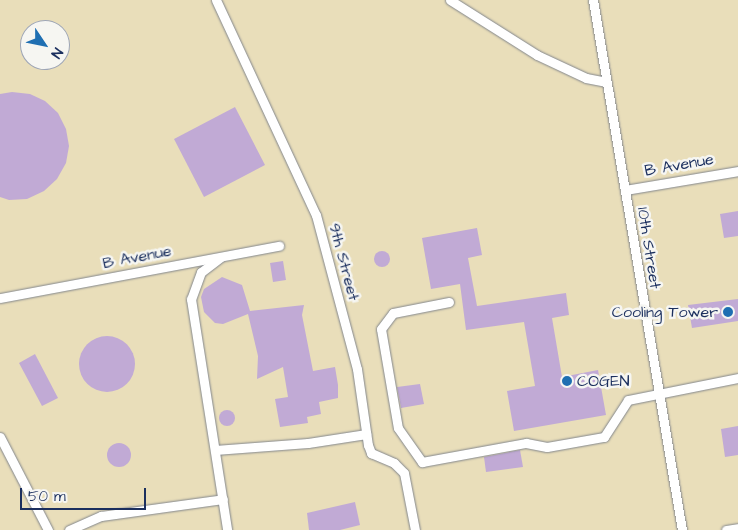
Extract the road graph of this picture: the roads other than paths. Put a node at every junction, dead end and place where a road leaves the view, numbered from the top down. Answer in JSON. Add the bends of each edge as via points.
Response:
{"nodes":[{"id":1,"x":216,"y":0,"type":"edge"},
{"id":2,"x":450,"y":0,"type":"edge"},
{"id":3,"x":593,"y":0,"type":"edge"},
{"id":4,"x":607,"y":82,"type":"junction"},
{"id":5,"x":738,"y":170,"type":"edge"},
{"id":6,"x":625,"y":190,"type":"junction"},
{"id":7,"x":279,"y":246,"type":"dead end"},
{"id":8,"x":222,"y":257,"type":"junction"},
{"id":9,"x":0,"y":298,"type":"edge"},
{"id":10,"x":449,"y":302,"type":"dead end"},
{"id":11,"x":738,"y":378,"type":"edge"},
{"id":12,"x":660,"y":395,"type":"junction"},
{"id":13,"x":366,"y":434,"type":"junction"},
{"id":14,"x":0,"y":438,"type":"edge"},
{"id":15,"x":215,"y":450,"type":"junction"},
{"id":16,"x":223,"y":499,"type":"junction"},
{"id":17,"x":738,"y":528,"type":"edge"},
{"id":18,"x":48,"y":530,"type":"edge"},
{"id":19,"x":69,"y":530,"type":"edge"},
{"id":20,"x":227,"y":530,"type":"edge"},
{"id":21,"x":415,"y":530,"type":"edge"},
{"id":22,"x":682,"y":530,"type":"edge"},
{"id":23,"x":726,"y":530,"type":"edge"}],
"edges":[{"from":1,"to":13,"type":"lane","name":"9th Street","via":[[316,215],[356,369]]},
{"from":2,"to":4,"type":"lane","via":[[537,55],[586,78]]},
{"from":3,"to":4,"type":"lane","name":"10th Street"},
{"from":4,"to":6,"type":"lane","name":"10th Street"},
{"from":5,"to":6,"type":"lane","name":"B Avenue"},
{"from":6,"to":12,"type":"lane","name":"10th Street"},
{"from":7,"to":8,"type":"lane","name":"B Avenue"},
{"from":8,"to":9,"type":"lane","name":"B Avenue"},
{"from":8,"to":15,"type":"lane","via":[[201,272],[191,299]]},
{"from":10,"to":12,"type":"lane","via":[[392,313],[381,329],[398,428],[422,462],[526,443],[547,447],[604,437],[628,400]]},
{"from":11,"to":12,"type":"lane"},
{"from":12,"to":22,"type":"lane","name":"10th Street"},
{"from":13,"to":15,"type":"lane","via":[[308,443]]},
{"from":13,"to":21,"type":"lane","name":"9th Street","via":[[371,453],[394,463],[404,473]]},
{"from":14,"to":18,"type":"lane"},
{"from":15,"to":16,"type":"lane"},
{"from":16,"to":19,"type":"lane","via":[[101,516]]},
{"from":16,"to":20,"type":"lane"},
{"from":17,"to":23,"type":"lane"}]}
